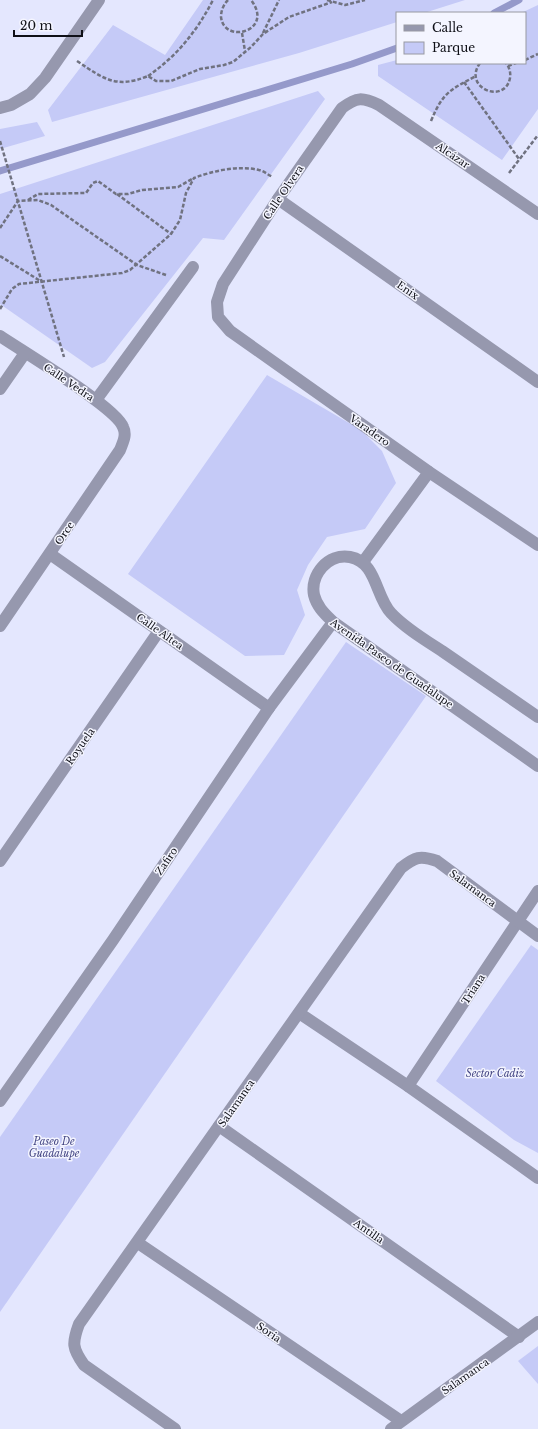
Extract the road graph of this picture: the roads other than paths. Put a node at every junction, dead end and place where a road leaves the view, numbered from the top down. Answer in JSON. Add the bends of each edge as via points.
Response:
{"nodes":[{"id":1,"x":99,"y":0,"type":"edge"},
{"id":2,"x":366,"y":99,"type":"joint"},
{"id":3,"x":0,"y":108,"type":"edge"},
{"id":4,"x":278,"y":199,"type":"junction"},
{"id":5,"x":538,"y":214,"type":"edge"},
{"id":6,"x":192,"y":267,"type":"dead end"},
{"id":7,"x":217,"y":302,"type":"joint"},
{"id":8,"x":0,"y":336,"type":"edge"},
{"id":9,"x":25,"y":353,"type":"junction"},
{"id":10,"x":538,"y":382,"type":"edge"},
{"id":11,"x":0,"y":389,"type":"edge"},
{"id":12,"x":96,"y":400,"type":"junction"},
{"id":13,"x":125,"y":438,"type":"joint"},
{"id":14,"x":428,"y":472,"type":"junction"},
{"id":15,"x":538,"y":545,"type":"edge"},
{"id":16,"x":50,"y":554,"type":"junction"},
{"id":17,"x":363,"y":562,"type":"junction"},
{"id":18,"x":333,"y":622,"type":"junction"},
{"id":19,"x":0,"y":626,"type":"edge"},
{"id":20,"x":159,"y":632,"type":"junction"},
{"id":21,"x":269,"y":708,"type":"junction"},
{"id":22,"x":538,"y":717,"type":"edge"},
{"id":23,"x":538,"y":766,"type":"edge"},
{"id":24,"x":0,"y":861,"type":"edge"},
{"id":25,"x":538,"y":891,"type":"edge"},
{"id":26,"x":518,"y":920,"type":"junction"},
{"id":27,"x":538,"y":936,"type":"edge"},
{"id":28,"x":299,"y":1013,"type":"junction"},
{"id":29,"x":408,"y":1086,"type":"junction"},
{"id":30,"x":0,"y":1100,"type":"edge"},
{"id":31,"x":219,"y":1126,"type":"junction"},
{"id":32,"x":538,"y":1178,"type":"edge"},
{"id":33,"x":138,"y":1243,"type":"junction"},
{"id":34,"x":538,"y":1322,"type":"edge"},
{"id":35,"x":519,"y":1337,"type":"junction"},
{"id":36,"x":401,"y":1421,"type":"junction"},
{"id":37,"x":175,"y":1429,"type":"edge"},
{"id":38,"x":391,"y":1429,"type":"edge"}],
"edges":[{"from":1,"to":3,"type":"street","via":[[46,78],[30,94]]},
{"from":2,"to":4,"type":"street","name":"Calle Olvera","via":[[353,100],[342,108]]},
{"from":2,"to":5,"type":"street","name":"Alcázar","via":[[379,105]]},
{"from":4,"to":7,"type":"street","name":"Calle Olvera","via":[[222,284]]},
{"from":4,"to":10,"type":"street","name":"Enix"},
{"from":6,"to":12,"type":"street"},
{"from":7,"to":14,"type":"street","name":"Varadero","via":[[218,317],[230,331]]},
{"from":8,"to":9,"type":"street","name":"Calle Vedra"},
{"from":9,"to":11,"type":"street"},
{"from":9,"to":12,"type":"street","name":"Calle Vedra"},
{"from":12,"to":13,"type":"street","name":"Calle Vedra","via":[[114,414],[123,426]]},
{"from":13,"to":16,"type":"street","name":"Orce","via":[[120,450]]},
{"from":14,"to":15,"type":"street","name":"Varadero"},
{"from":14,"to":17,"type":"street"},
{"from":16,"to":19,"type":"street","name":"Orce"},
{"from":16,"to":20,"type":"street","name":"Calle Altea"},
{"from":17,"to":18,"type":"street","name":"Avenida Paseo de Guadalupe","via":[[349,557],[334,558],[322,566],[315,578],[314,595],[321,611]]},
{"from":17,"to":22,"type":"street","via":[[372,573],[380,597],[391,613],[419,636]]},
{"from":18,"to":21,"type":"street","name":"Zafiro"},
{"from":18,"to":23,"type":"street","name":"Avenida Paseo de Guadalupe"},
{"from":20,"to":21,"type":"street","name":"Calle Altea"},
{"from":20,"to":24,"type":"street","name":"Royuela"},
{"from":21,"to":30,"type":"street","name":"Zafiro","via":[[113,940]]},
{"from":25,"to":26,"type":"street","name":"Triana"},
{"from":26,"to":27,"type":"street","name":"Salamanca"},
{"from":26,"to":28,"type":"street","name":"Salamanca","via":[[437,861],[425,857],[412,859],[401,868]]},
{"from":26,"to":29,"type":"street","name":"Triana"},
{"from":28,"to":29,"type":"street"},
{"from":28,"to":31,"type":"street","name":"Salamanca"},
{"from":29,"to":32,"type":"street"},
{"from":31,"to":33,"type":"street","name":"Salamanca"},
{"from":31,"to":35,"type":"street","name":"Antilla"},
{"from":33,"to":36,"type":"street","name":"Soria"},
{"from":33,"to":37,"type":"street","name":"Salamanca","via":[[79,1324],[74,1339],[75,1352],[84,1365]]},
{"from":34,"to":35,"type":"street","name":"Salamanca"},
{"from":35,"to":36,"type":"street","name":"Salamanca"},
{"from":36,"to":38,"type":"street","name":"Salamanca"}]}
